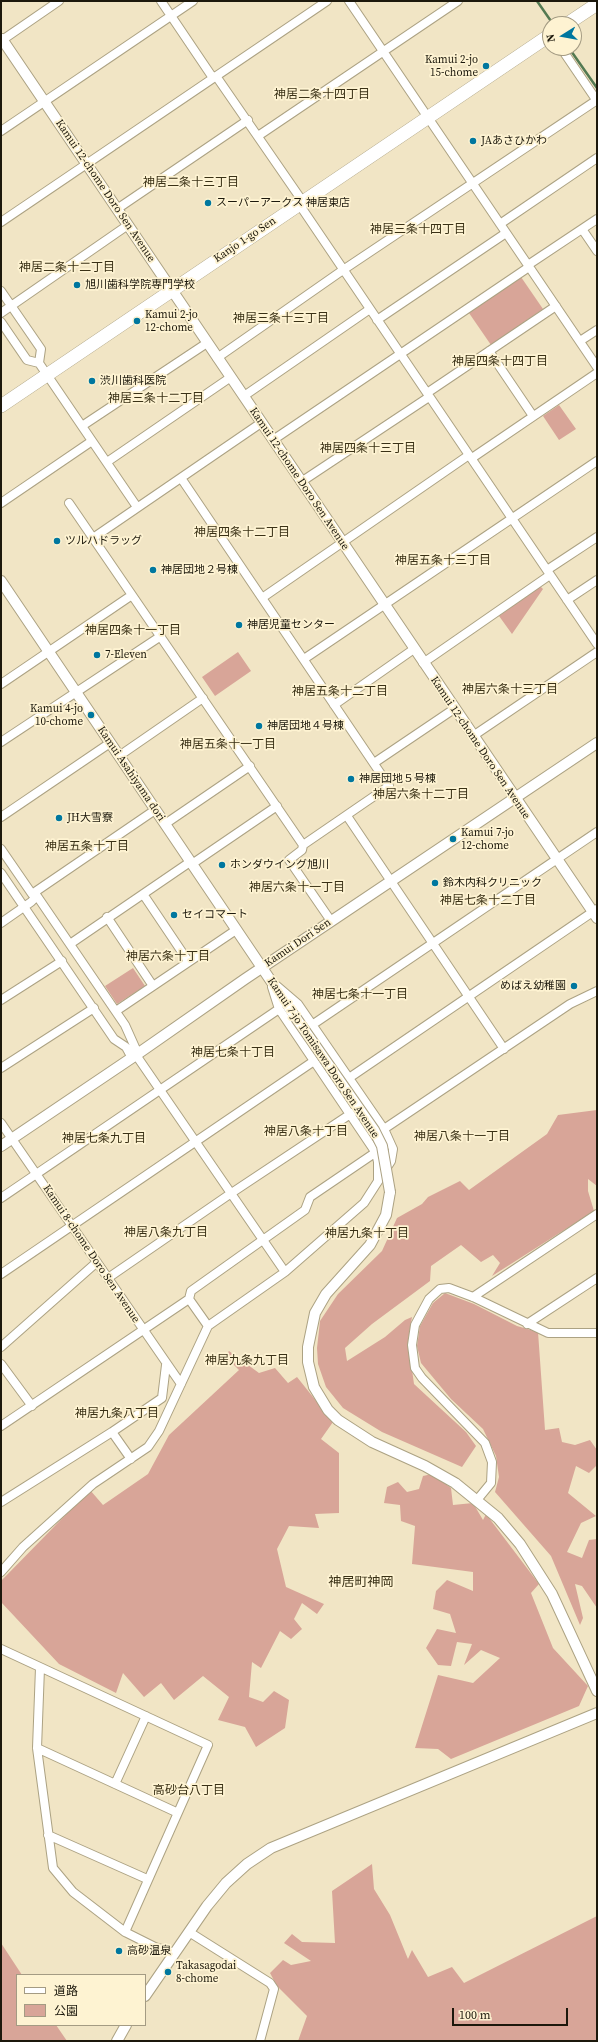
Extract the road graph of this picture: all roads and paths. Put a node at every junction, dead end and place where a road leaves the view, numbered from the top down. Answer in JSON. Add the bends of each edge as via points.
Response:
{"nodes":[{"id":1,"x":59,"y":1,"type":"edge"},
{"id":2,"x":161,"y":1,"type":"edge"},
{"id":3,"x":193,"y":1,"type":"edge"},
{"id":4,"x":327,"y":1,"type":"edge"},
{"id":5,"x":349,"y":1,"type":"edge"},
{"id":6,"x":458,"y":1,"type":"edge"},
{"id":7,"x":592,"y":4,"type":"edge"},
{"id":8,"x":171,"y":16,"type":"junction"},
{"id":9,"x":577,"y":16,"type":"edge"},
{"id":10,"x":2,"y":40,"type":"edge"},
{"id":11,"x":542,"y":40,"type":"edge"},
{"id":12,"x":384,"y":53,"type":"junction"},
{"id":13,"x":567,"y":56,"type":"edge"},
{"id":14,"x":214,"y":77,"type":"junction"},
{"id":15,"x":597,"y":100,"type":"edge"},
{"id":16,"x":44,"y":101,"type":"junction"},
{"id":17,"x":428,"y":118,"type":"junction"},
{"id":18,"x":248,"y":120,"type":"junction"},
{"id":19,"x":1,"y":131,"type":"edge"},
{"id":20,"x":258,"y":136,"type":"junction"},
{"id":21,"x":597,"y":158,"type":"edge"},
{"id":22,"x":86,"y":163,"type":"junction"},
{"id":23,"x":472,"y":184,"type":"junction"},
{"id":24,"x":301,"y":203,"type":"junction"},
{"id":25,"x":117,"y":209,"type":"junction"},
{"id":26,"x":597,"y":219,"type":"edge"},
{"id":27,"x":1,"y":222,"type":"edge"},
{"id":28,"x":500,"y":224,"type":"junction"},
{"id":29,"x":128,"y":225,"type":"junction"},
{"id":30,"x":582,"y":229,"type":"junction"},
{"id":31,"x":506,"y":233,"type":"junction"},
{"id":32,"x":597,"y":251,"type":"edge"},
{"id":33,"x":528,"y":266,"type":"junction"},
{"id":34,"x":343,"y":270,"type":"junction"},
{"id":35,"x":172,"y":290,"type":"junction"},
{"id":36,"x":1,"y":291,"type":"edge"},
{"id":37,"x":11,"y":306,"type":"junction"},
{"id":38,"x":556,"y":306,"type":"junction"},
{"id":39,"x":370,"y":309,"type":"junction"},
{"id":40,"x":1,"y":312,"type":"edge"},
{"id":41,"x":378,"y":320,"type":"junction"},
{"id":42,"x":1,"y":322,"type":"edge"},
{"id":43,"x":597,"y":330,"type":"edge"},
{"id":44,"x":580,"y":341,"type":"junction"},
{"id":45,"x":207,"y":343,"type":"junction"},
{"id":46,"x":489,"y":351,"type":"junction"},
{"id":47,"x":400,"y":353,"type":"junction"},
{"id":48,"x":217,"y":358,"type":"junction"},
{"id":49,"x":39,"y":363,"type":"junction"},
{"id":50,"x":597,"y":367,"type":"edge"},
{"id":51,"x":597,"y":373,"type":"edge"},
{"id":52,"x":47,"y":374,"type":"junction"},
{"id":53,"x":231,"y":377,"type":"junction"},
{"id":54,"x":428,"y":395,"type":"junction"},
{"id":55,"x":244,"y":396,"type":"junction"},
{"id":56,"x":1,"y":406,"type":"edge"},
{"id":57,"x":533,"y":416,"type":"junction"},
{"id":58,"x":261,"y":423,"type":"junction"},
{"id":59,"x":82,"y":426,"type":"junction"},
{"id":60,"x":273,"y":440,"type":"junction"},
{"id":61,"x":92,"y":441,"type":"junction"},
{"id":62,"x":470,"y":457,"type":"junction"},
{"id":63,"x":597,"y":461,"type":"edge"},
{"id":64,"x":107,"y":462,"type":"junction"},
{"id":65,"x":181,"y":478,"type":"junction"},
{"id":66,"x":301,"y":482,"type":"junction"},
{"id":67,"x":1,"y":503,"type":"edge"},
{"id":68,"x":69,"y":503,"type":"dead end"},
{"id":69,"x":137,"y":507,"type":"junction"},
{"id":70,"x":512,"y":518,"type":"junction"},
{"id":71,"x":597,"y":537,"type":"edge"},
{"id":72,"x":93,"y":538,"type":"junction"},
{"id":73,"x":342,"y":542,"type":"junction"},
{"id":74,"x":549,"y":572,"type":"junction"},
{"id":75,"x":597,"y":580,"type":"edge"},
{"id":76,"x":3,"y":588,"type":"edge"},
{"id":77,"x":132,"y":595,"type":"junction"},
{"id":78,"x":262,"y":598,"type":"junction"},
{"id":79,"x":567,"y":600,"type":"junction"},
{"id":80,"x":384,"y":605,"type":"junction"},
{"id":81,"x":161,"y":636,"type":"junction"},
{"id":82,"x":597,"y":644,"type":"edge"},
{"id":83,"x":414,"y":649,"type":"junction"},
{"id":84,"x":48,"y":651,"type":"junction"},
{"id":85,"x":597,"y":652,"type":"edge"},
{"id":86,"x":304,"y":659,"type":"junction"},
{"id":87,"x":423,"y":663,"type":"junction"},
{"id":88,"x":1,"y":684,"type":"edge"},
{"id":89,"x":76,"y":693,"type":"junction"},
{"id":90,"x":203,"y":698,"type":"junction"},
{"id":91,"x":334,"y":705,"type":"junction"},
{"id":92,"x":454,"y":709,"type":"junction"},
{"id":93,"x":473,"y":736,"type":"junction"},
{"id":94,"x":1,"y":742,"type":"edge"},
{"id":95,"x":597,"y":742,"type":"edge"},
{"id":96,"x":110,"y":743,"type":"junction"},
{"id":97,"x":119,"y":756,"type":"junction"},
{"id":98,"x":374,"y":763,"type":"junction"},
{"id":99,"x":250,"y":766,"type":"junction"},
{"id":100,"x":515,"y":798,"type":"junction"},
{"id":101,"x":277,"y":806,"type":"junction"},
{"id":102,"x":155,"y":810,"type":"junction"},
{"id":103,"x":347,"y":816,"type":"junction"},
{"id":104,"x":1,"y":817,"type":"edge"},
{"id":105,"x":165,"y":824,"type":"junction"},
{"id":106,"x":597,"y":832,"type":"edge"},
{"id":107,"x":303,"y":845,"type":"junction"},
{"id":108,"x":1,"y":849,"type":"edge"},
{"id":109,"x":556,"y":860,"type":"junction"},
{"id":110,"x":191,"y":863,"type":"junction"},
{"id":111,"x":1,"y":873,"type":"edge"},
{"id":112,"x":391,"y":881,"type":"junction"},
{"id":113,"x":143,"y":894,"type":"junction"},
{"id":114,"x":34,"y":895,"type":"junction"},
{"id":115,"x":24,"y":907,"type":"junction"},
{"id":116,"x":596,"y":913,"type":"edge"},
{"id":117,"x":107,"y":917,"type":"junction"},
{"id":118,"x":331,"y":921,"type":"junction"},
{"id":119,"x":1,"y":922,"type":"edge"},
{"id":120,"x":236,"y":930,"type":"junction"},
{"id":121,"x":70,"y":944,"type":"junction"},
{"id":122,"x":433,"y":944,"type":"junction"},
{"id":123,"x":188,"y":961,"type":"junction"},
{"id":124,"x":62,"y":962,"type":"junction"},
{"id":125,"x":262,"y":968,"type":"junction"},
{"id":126,"x":271,"y":981,"type":"junction"},
{"id":127,"x":153,"y":986,"type":"junction"},
{"id":128,"x":597,"y":991,"type":"edge"},
{"id":129,"x":468,"y":996,"type":"junction"},
{"id":130,"x":1,"y":1000,"type":"edge"},
{"id":131,"x":94,"y":1008,"type":"junction"},
{"id":132,"x":279,"y":1009,"type":"junction"},
{"id":133,"x":116,"y":1011,"type":"junction"},
{"id":134,"x":312,"y":1025,"type":"junction"},
{"id":135,"x":504,"y":1049,"type":"junction"},
{"id":136,"x":135,"y":1056,"type":"junction"},
{"id":137,"x":314,"y":1061,"type":"junction"},
{"id":138,"x":1,"y":1068,"type":"edge"},
{"id":139,"x":348,"y":1078,"type":"junction"},
{"id":140,"x":159,"y":1090,"type":"junction"},
{"id":141,"x":366,"y":1104,"type":"junction"},
{"id":142,"x":350,"y":1115,"type":"junction"},
{"id":143,"x":1,"y":1123,"type":"edge"},
{"id":144,"x":384,"y":1129,"type":"junction"},
{"id":145,"x":12,"y":1139,"type":"junction"},
{"id":146,"x":194,"y":1142,"type":"junction"},
{"id":147,"x":391,"y":1142,"type":"junction"},
{"id":148,"x":1,"y":1146,"type":"edge"},
{"id":149,"x":376,"y":1154,"type":"junction"},
{"id":150,"x":37,"y":1174,"type":"junction"},
{"id":151,"x":378,"y":1183,"type":"junction"},
{"id":152,"x":230,"y":1194,"type":"junction"},
{"id":153,"x":1,"y":1198,"type":"edge"},
{"id":154,"x":597,"y":1214,"type":"edge"},
{"id":155,"x":72,"y":1226,"type":"junction"},
{"id":156,"x":263,"y":1241,"type":"junction"},
{"id":157,"x":97,"y":1262,"type":"junction"},
{"id":158,"x":285,"y":1272,"type":"junction"},
{"id":159,"x":1,"y":1274,"type":"edge"},
{"id":160,"x":108,"y":1278,"type":"junction"},
{"id":161,"x":597,"y":1278,"type":"edge"},
{"id":162,"x":473,"y":1297,"type":"junction"},
{"id":163,"x":189,"y":1299,"type":"junction"},
{"id":164,"x":528,"y":1324,"type":"junction"},
{"id":165,"x":208,"y":1326,"type":"junction"},
{"id":166,"x":143,"y":1331,"type":"junction"},
{"id":167,"x":597,"y":1334,"type":"edge"},
{"id":168,"x":1,"y":1347,"type":"edge"},
{"id":169,"x":1,"y":1364,"type":"edge"},
{"id":170,"x":166,"y":1365,"type":"junction"},
{"id":171,"x":181,"y":1384,"type":"junction"},
{"id":172,"x":32,"y":1406,"type":"junction"},
{"id":173,"x":1,"y":1426,"type":"edge"},
{"id":174,"x":112,"y":1432,"type":"junction"},
{"id":175,"x":131,"y":1459,"type":"junction"},
{"id":176,"x":477,"y":1500,"type":"junction"},
{"id":177,"x":1,"y":1502,"type":"edge"},
{"id":178,"x":1,"y":1572,"type":"edge"},
{"id":179,"x":1,"y":1649,"type":"edge"},
{"id":180,"x":40,"y":1668,"type":"junction"},
{"id":181,"x":597,"y":1691,"type":"edge"},
{"id":182,"x":597,"y":1713,"type":"edge"},
{"id":183,"x":146,"y":1716,"type":"junction"},
{"id":184,"x":37,"y":1748,"type":"junction"},
{"id":185,"x":115,"y":1784,"type":"junction"},
{"id":186,"x":176,"y":1812,"type":"junction"},
{"id":187,"x":48,"y":1835,"type":"junction"},
{"id":188,"x":147,"y":1879,"type":"junction"},
{"id":189,"x":125,"y":1932,"type":"junction"},
{"id":190,"x":189,"y":1932,"type":"junction"},
{"id":191,"x":175,"y":1952,"type":"junction"},
{"id":192,"x":146,"y":1995,"type":"edge"},
{"id":193,"x":125,"y":2026,"type":"edge"},
{"id":194,"x":116,"y":2041,"type":"edge"},
{"id":195,"x":260,"y":2041,"type":"edge"}],
"edges":[{"from":1,"to":10,"type":"street"},
{"from":2,"to":8,"type":"street"},
{"from":3,"to":8,"type":"street"},
{"from":4,"to":14,"type":"street"},
{"from":5,"to":12,"type":"street"},
{"from":6,"to":12,"type":"street"},
{"from":7,"to":9,"type":"main road"},
{"from":8,"to":14,"type":"street"},
{"from":8,"to":16,"type":"street"},
{"from":10,"to":16,"type":"street","name":"Kamui 12-chome Doro Sen Avenue"},
{"from":11,"to":17,"type":"main road","name":"Kanjo 1-go Sen"},
{"from":12,"to":17,"type":"street"},
{"from":12,"to":20,"type":"street"},
{"from":13,"to":15,"type":"street"},
{"from":14,"to":18,"type":"street"},
{"from":14,"to":22,"type":"street"},
{"from":15,"to":23,"type":"street"},
{"from":16,"to":19,"type":"street"},
{"from":16,"to":22,"type":"street","name":"Kamui 12-chome Doro Sen Avenue"},
{"from":17,"to":23,"type":"street"},
{"from":17,"to":24,"type":"main road","name":"Kanjo 1-go Sen"},
{"from":18,"to":20,"type":"street"},
{"from":18,"to":25,"type":"street"},
{"from":20,"to":24,"type":"street"},
{"from":21,"to":28,"type":"street"},
{"from":22,"to":25,"type":"street","name":"Kamui 12-chome Doro Sen Avenue"},
{"from":22,"to":27,"type":"street"},
{"from":23,"to":28,"type":"street"},
{"from":23,"to":34,"type":"street"},
{"from":24,"to":34,"type":"street"},
{"from":24,"to":35,"type":"main road","name":"Kanjo 1-go Sen"},
{"from":25,"to":29,"type":"street","name":"Kamui 12-chome Doro Sen Avenue"},
{"from":26,"to":30,"type":"street"},
{"from":28,"to":31,"type":"street"},
{"from":29,"to":35,"type":"street","name":"Kamui 12-chome Doro Sen Avenue"},
{"from":29,"to":37,"type":"street"},
{"from":30,"to":32,"type":"street"},
{"from":30,"to":33,"type":"street"},
{"from":31,"to":33,"type":"street"},
{"from":31,"to":41,"type":"street"},
{"from":33,"to":38,"type":"street"},
{"from":33,"to":47,"type":"street"},
{"from":34,"to":39,"type":"street"},
{"from":34,"to":48,"type":"street"},
{"from":35,"to":45,"type":"street","name":"Kamui 12-chome Doro Sen Avenue"},
{"from":35,"to":52,"type":"main road","name":"Kanjo 1-go Sen"},
{"from":36,"to":37,"type":"street"},
{"from":37,"to":40,"type":"street"},
{"from":37,"to":49,"type":"street","via":[[41,349]]},
{"from":38,"to":44,"type":"street"},
{"from":38,"to":46,"type":"street"},
{"from":39,"to":41,"type":"street"},
{"from":39,"to":55,"type":"street"},
{"from":41,"to":47,"type":"street"},
{"from":42,"to":49,"type":"street","via":[[27,360]]},
{"from":43,"to":44,"type":"street"},
{"from":44,"to":50,"type":"street"},
{"from":45,"to":48,"type":"street","name":"Kamui 12-chome Doro Sen Avenue"},
{"from":45,"to":59,"type":"street"},
{"from":46,"to":54,"type":"street"},
{"from":46,"to":57,"type":"street"},
{"from":47,"to":54,"type":"street"},
{"from":47,"to":60,"type":"street"},
{"from":48,"to":53,"type":"street","name":"Kamui 12-chome Doro Sen Avenue"},
{"from":49,"to":52,"type":"street"},
{"from":51,"to":57,"type":"street"},
{"from":52,"to":56,"type":"main road","name":"Kanjo 1-go Sen"},
{"from":52,"to":59,"type":"street"},
{"from":53,"to":55,"type":"street","name":"Kamui 12-chome Doro Sen Avenue"},
{"from":53,"to":64,"type":"street"},
{"from":54,"to":62,"type":"street"},
{"from":54,"to":66,"type":"street"},
{"from":55,"to":58,"type":"street","name":"Kamui 12-chome Doro Sen Avenue"},
{"from":57,"to":62,"type":"street"},
{"from":58,"to":60,"type":"street","name":"Kamui 12-chome Doro Sen Avenue"},
{"from":58,"to":65,"type":"street"},
{"from":59,"to":61,"type":"street"},
{"from":60,"to":66,"type":"street","name":"Kamui 12-chome Doro Sen Avenue"},
{"from":61,"to":64,"type":"street"},
{"from":61,"to":67,"type":"street"},
{"from":62,"to":70,"type":"street"},
{"from":62,"to":73,"type":"street"},
{"from":63,"to":70,"type":"street"},
{"from":64,"to":69,"type":"street"},
{"from":65,"to":69,"type":"street"},
{"from":65,"to":78,"type":"street"},
{"from":66,"to":73,"type":"street","name":"Kamui 12-chome Doro Sen Avenue"},
{"from":68,"to":72,"type":"street"},
{"from":69,"to":72,"type":"street"},
{"from":70,"to":74,"type":"street"},
{"from":70,"to":80,"type":"street"},
{"from":71,"to":74,"type":"street"},
{"from":72,"to":77,"type":"street"},
{"from":73,"to":78,"type":"street"},
{"from":73,"to":80,"type":"street","name":"Kamui 12-chome Doro Sen Avenue"},
{"from":74,"to":79,"type":"street"},
{"from":74,"to":87,"type":"street"},
{"from":75,"to":79,"type":"street"},
{"from":76,"to":84,"type":"street","name":"Kamui Asahiyama dori"},
{"from":77,"to":81,"type":"street"},
{"from":77,"to":84,"type":"street"},
{"from":78,"to":86,"type":"street"},
{"from":79,"to":82,"type":"street"},
{"from":80,"to":83,"type":"street","name":"Kamui 12-chome Doro Sen Avenue"},
{"from":80,"to":86,"type":"street"},
{"from":81,"to":89,"type":"street"},
{"from":81,"to":90,"type":"street"},
{"from":83,"to":87,"type":"street","name":"Kamui 12-chome Doro Sen Avenue"},
{"from":83,"to":91,"type":"street"},
{"from":84,"to":88,"type":"street"},
{"from":84,"to":89,"type":"street","name":"Kamui Asahiyama dori"},
{"from":85,"to":93,"type":"street"},
{"from":86,"to":91,"type":"street"},
{"from":87,"to":92,"type":"street","name":"Kamui 12-chome Doro Sen Avenue"},
{"from":89,"to":94,"type":"street"},
{"from":89,"to":96,"type":"street","name":"Kamui Asahiyama dori"},
{"from":90,"to":97,"type":"street"},
{"from":90,"to":99,"type":"street"},
{"from":91,"to":98,"type":"street"},
{"from":92,"to":93,"type":"street","name":"Kamui 12-chome Doro Sen Avenue"},
{"from":92,"to":98,"type":"street"},
{"from":93,"to":100,"type":"street","name":"Kamui 12-chome Doro Sen Avenue"},
{"from":95,"to":100,"type":"street","name":"Kamui Dori Sen"},
{"from":96,"to":97,"type":"street","name":"Kamui Asahiyama dori"},
{"from":96,"to":104,"type":"street"},
{"from":97,"to":102,"type":"street","name":"Kamui Asahiyama dori"},
{"from":98,"to":103,"type":"street","via":[[389,786]]},
{"from":99,"to":101,"type":"street"},
{"from":99,"to":105,"type":"street"},
{"from":100,"to":109,"type":"street","name":"Kamui 12-chome Doro Sen Avenue"},
{"from":100,"to":112,"type":"street","name":"Kamui Dori Sen"},
{"from":101,"to":107,"type":"street"},
{"from":101,"to":110,"type":"street"},
{"from":102,"to":105,"type":"street","name":"Kamui Asahiyama dori"},
{"from":102,"to":114,"type":"street"},
{"from":103,"to":107,"type":"street"},
{"from":103,"to":112,"type":"street"},
{"from":105,"to":110,"type":"street","name":"Kamui Asahiyama dori"},
{"from":106,"to":109,"type":"street"},
{"from":107,"to":118,"type":"street","via":[[302,850],[289,860]]},
{"from":108,"to":114,"type":"street"},
{"from":109,"to":116,"type":"street","name":"Kamui 12-chome Doro Sen Avenue"},
{"from":109,"to":122,"type":"street"},
{"from":110,"to":113,"type":"street"},
{"from":110,"to":120,"type":"street","name":"Kamui Asahiyama dori"},
{"from":111,"to":115,"type":"street"},
{"from":112,"to":118,"type":"street","name":"Kamui Dori Sen"},
{"from":112,"to":122,"type":"street"},
{"from":113,"to":117,"type":"street"},
{"from":113,"to":123,"type":"street"},
{"from":114,"to":115,"type":"street"},
{"from":114,"to":121,"type":"street"},
{"from":115,"to":119,"type":"street"},
{"from":115,"to":124,"type":"street"},
{"from":116,"to":129,"type":"street"},
{"from":117,"to":121,"type":"street"},
{"from":117,"to":127,"type":"street"},
{"from":118,"to":125,"type":"street","name":"Kamui Dori Sen"},
{"from":120,"to":123,"type":"street"},
{"from":120,"to":125,"type":"street","name":"Kamui Asahiyama dori"},
{"from":121,"to":133,"type":"street"},
{"from":122,"to":129,"type":"street"},
{"from":122,"to":134,"type":"street"},
{"from":123,"to":127,"type":"street"},
{"from":124,"to":130,"type":"street"},
{"from":124,"to":131,"type":"street"},
{"from":125,"to":126,"type":"street","name":"Kamui 7-jo Tomisawa Doro Sen Avenue"},
{"from":125,"to":136,"type":"street","name":"Kamui Dori Sen"},
{"from":126,"to":132,"type":"street"},
{"from":126,"to":134,"type":"street","via":[[298,1004]]},
{"from":126,"to":176,"type":"street","name":"Kamui 7-jo Tomisawa Doro Sen Avenue","bridge":true,"via":[[374,1130],[382,1146],[390,1192],[386,1215],[370,1245],[326,1294],[315,1313],[308,1347],[308,1362],[314,1387],[328,1410],[349,1428],[372,1442],[425,1466],[455,1483]]},
{"from":127,"to":133,"type":"street"},
{"from":128,"to":135,"type":"street","via":[[570,1004]]},
{"from":129,"to":135,"type":"street"},
{"from":129,"to":139,"type":"street"},
{"from":131,"to":136,"type":"street","via":[[114,1038]]},
{"from":131,"to":138,"type":"street"},
{"from":132,"to":137,"type":"street"},
{"from":132,"to":140,"type":"street"},
{"from":133,"to":136,"type":"street","via":[[125,1025]]},
{"from":134,"to":139,"type":"street"},
{"from":135,"to":144,"type":"street"},
{"from":136,"to":140,"type":"street"},
{"from":136,"to":145,"type":"street","name":"Kamui Dori Sen"},
{"from":137,"to":142,"type":"street"},
{"from":137,"to":146,"type":"street"},
{"from":139,"to":141,"type":"street"},
{"from":140,"to":146,"type":"street"},
{"from":140,"to":150,"type":"street"},
{"from":141,"to":142,"type":"street"},
{"from":141,"to":144,"type":"street"},
{"from":142,"to":149,"type":"street"},
{"from":142,"to":152,"type":"street"},
{"from":143,"to":145,"type":"street","name":"Kamui 8-chome Doro Sen Avenue"},
{"from":144,"to":147,"type":"street"},
{"from":145,"to":148,"type":"street","name":"Kamui Dori Sen"},
{"from":145,"to":150,"type":"street","name":"Kamui 8-chome Doro Sen Avenue"},
{"from":146,"to":152,"type":"street"},
{"from":146,"to":155,"type":"street"},
{"from":147,"to":149,"type":"street"},
{"from":147,"to":151,"type":"street","via":[[391,1161]]},
{"from":149,"to":151,"type":"street"},
{"from":149,"to":156,"type":"street","via":[[310,1197],[305,1210]]},
{"from":150,"to":153,"type":"street"},
{"from":150,"to":155,"type":"street","name":"Kamui 8-chome Doro Sen Avenue"},
{"from":151,"to":158,"type":"street","via":[[364,1203]]},
{"from":152,"to":156,"type":"street"},
{"from":152,"to":160,"type":"street"},
{"from":154,"to":162,"type":"street"},
{"from":155,"to":157,"type":"street","name":"Kamui 8-chome Doro Sen Avenue"},
{"from":155,"to":159,"type":"street"},
{"from":156,"to":158,"type":"street"},
{"from":156,"to":163,"type":"street","via":[[191,1291]]},
{"from":157,"to":160,"type":"street","name":"Kamui 8-chome Doro Sen Avenue"},
{"from":157,"to":168,"type":"street"},
{"from":158,"to":165,"type":"street"},
{"from":160,"to":166,"type":"street","name":"Kamui 8-chome Doro Sen Avenue"},
{"from":161,"to":164,"type":"street"},
{"from":162,"to":164,"type":"street"},
{"from":162,"to":176,"type":"street","via":[[449,1288],[440,1289],[429,1299],[415,1325],[412,1345],[415,1368],[422,1378],[485,1443],[492,1462],[491,1483]]},
{"from":163,"to":165,"type":"street"},
{"from":163,"to":166,"type":"street"},
{"from":164,"to":167,"type":"street","via":[[548,1333]]},
{"from":165,"to":171,"type":"street"},
{"from":166,"to":170,"type":"street","name":"Kamui 8-chome Doro Sen Avenue"},
{"from":166,"to":172,"type":"street"},
{"from":169,"to":172,"type":"street"},
{"from":170,"to":171,"type":"street","name":"Kamui 8-chome Doro Sen Avenue"},
{"from":170,"to":174,"type":"street","via":[[162,1398]]},
{"from":171,"to":175,"type":"street","via":[[159,1431],[148,1446]]},
{"from":172,"to":173,"type":"street"},
{"from":174,"to":175,"type":"street"},
{"from":174,"to":177,"type":"street"},
{"from":175,"to":178,"type":"street","via":[[93,1484],[23,1547]]},
{"from":176,"to":181,"type":"street","name":"Kamui 7-jo Tomisawa Doro Sen Avenue","via":[[498,1518],[537,1568],[552,1594]]},
{"from":179,"to":180,"type":"street"},
{"from":180,"to":183,"type":"street"},
{"from":180,"to":184,"type":"street"},
{"from":182,"to":190,"type":"street","via":[[271,1848],[247,1864],[226,1883]]},
{"from":183,"to":185,"type":"street"},
{"from":183,"to":186,"type":"street","via":[[208,1745]]},
{"from":184,"to":185,"type":"street"},
{"from":184,"to":187,"type":"street"},
{"from":185,"to":186,"type":"street"},
{"from":186,"to":188,"type":"street"},
{"from":187,"to":188,"type":"street"},
{"from":187,"to":189,"type":"street","via":[[53,1868],[73,1892]]},
{"from":188,"to":189,"type":"street"},
{"from":189,"to":191,"type":"street","via":[[155,1947]]},
{"from":190,"to":191,"type":"street"},
{"from":190,"to":195,"type":"street","via":[[270,1983],[274,1989]]},
{"from":191,"to":192,"type":"street"},
{"from":193,"to":194,"type":"street"}]}
